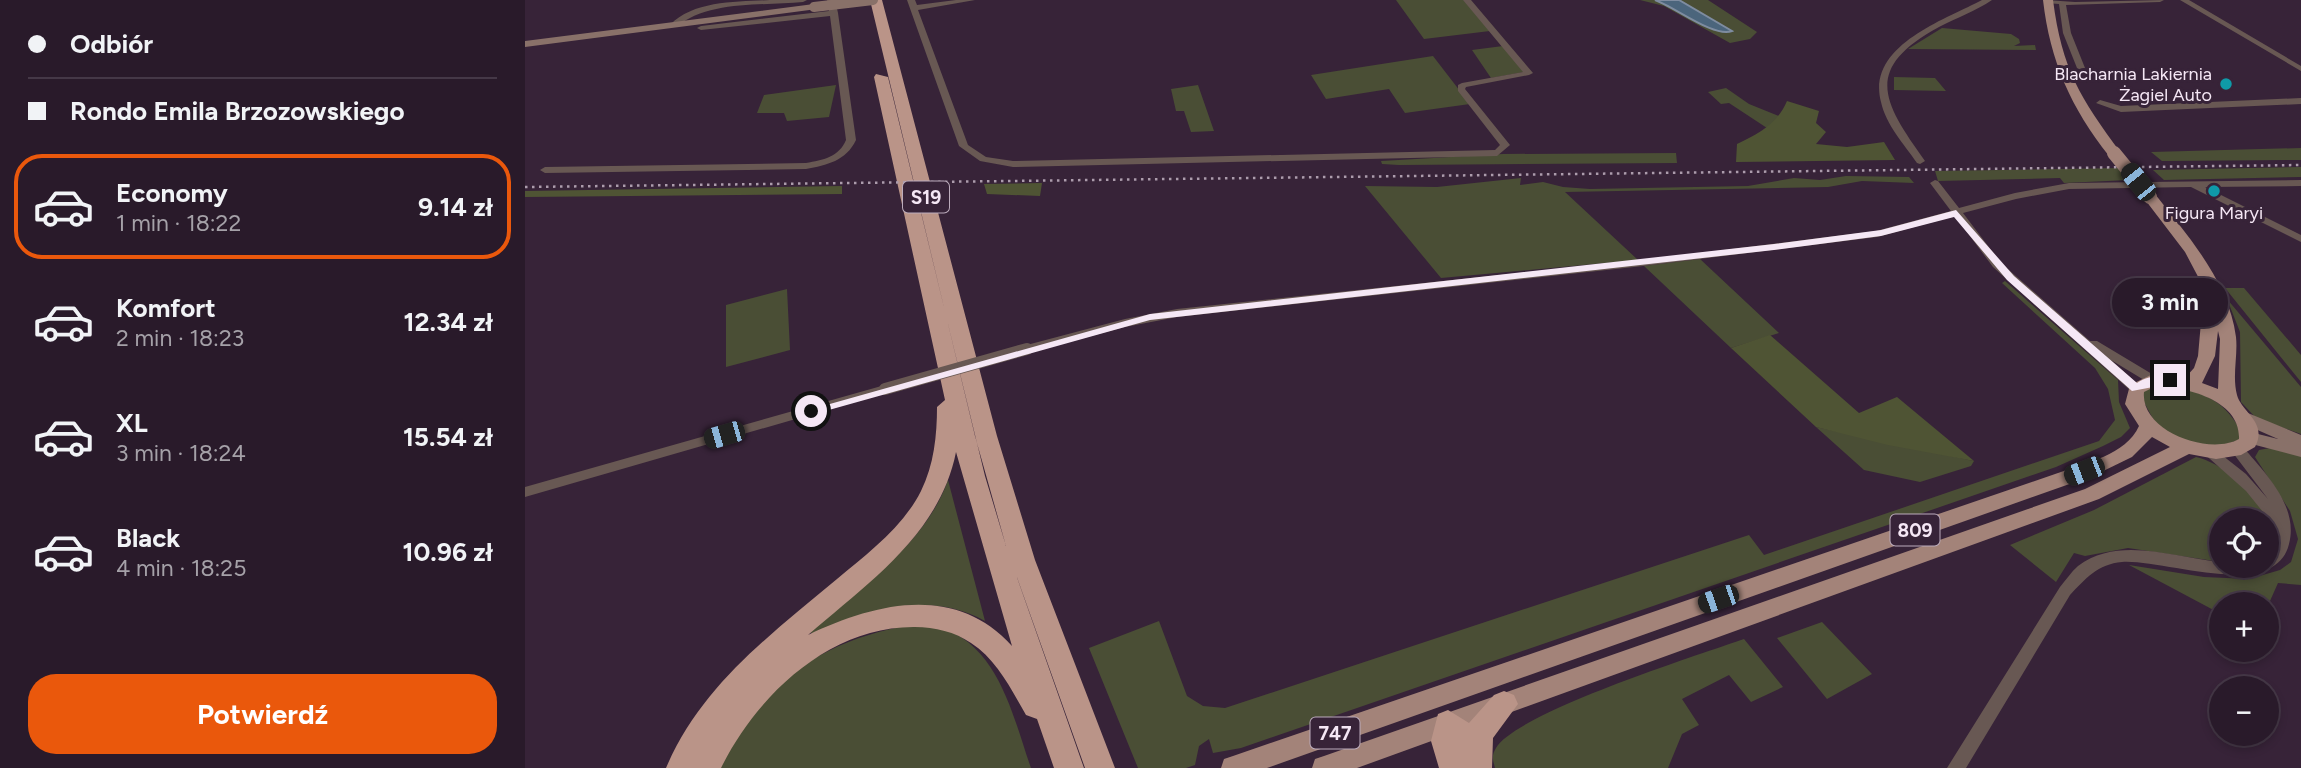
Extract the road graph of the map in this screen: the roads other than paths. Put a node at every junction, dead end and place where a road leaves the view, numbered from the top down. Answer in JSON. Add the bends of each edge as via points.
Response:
{"nodes":[{"id":1,"x":803,"y":0,"type":"edge"},
{"id":2,"x":831,"y":0,"type":"edge"},
{"id":3,"x":864,"y":0,"type":"edge"},
{"id":4,"x":875,"y":0,"type":"edge"},
{"id":5,"x":971,"y":0,"type":"edge"},
{"id":6,"x":1478,"y":0,"type":"edge"},
{"id":7,"x":1988,"y":0,"type":"edge"},
{"id":8,"x":2160,"y":0,"type":"edge"},
{"id":9,"x":2185,"y":0,"type":"edge"},
{"id":10,"x":1468,"y":1,"type":"edge"},
{"id":11,"x":2048,"y":1,"type":"edge"},
{"id":12,"x":2062,"y":2,"type":"edge"},
{"id":13,"x":913,"y":4,"type":"edge"},
{"id":14,"x":834,"y":13,"type":"junction"},
{"id":15,"x":674,"y":25,"type":"junction"},
{"id":16,"x":701,"y":28,"type":"dead end"},
{"id":17,"x":525,"y":44,"type":"edge"},
{"id":18,"x":2081,"y":68,"type":"dead end"},
{"id":19,"x":2301,"y":69,"type":"edge"},
{"id":20,"x":2301,"y":101,"type":"edge"},
{"id":21,"x":2100,"y":103,"type":"dead end"},
{"id":22,"x":1920,"y":161,"type":"dead end"},
{"id":23,"x":545,"y":170,"type":"dead end"},
{"id":24,"x":1935,"y":183,"type":"dead end"},
{"id":25,"x":2190,"y":183,"type":"junction"},
{"id":26,"x":2301,"y":183,"type":"edge"},
{"id":27,"x":1956,"y":213,"type":"junction"},
{"id":28,"x":2301,"y":239,"type":"edge"},
{"id":29,"x":2211,"y":289,"type":"junction"},
{"id":30,"x":2065,"y":326,"type":"junction"},
{"id":31,"x":948,"y":373,"type":"junction"},
{"id":32,"x":2153,"y":380,"type":"junction"},
{"id":33,"x":2189,"y":384,"type":"junction"},
{"id":34,"x":2136,"y":388,"type":"junction"},
{"id":35,"x":2237,"y":411,"type":"junction"},
{"id":36,"x":2149,"y":425,"type":"junction"},
{"id":37,"x":2301,"y":442,"type":"edge"},
{"id":38,"x":2244,"y":444,"type":"junction"},
{"id":39,"x":2198,"y":449,"type":"junction"},
{"id":40,"x":2301,"y":451,"type":"edge"},
{"id":41,"x":525,"y":492,"type":"edge"},
{"id":42,"x":2284,"y":534,"type":"junction"},
{"id":43,"x":2279,"y":554,"type":"edge"},
{"id":44,"x":2209,"y":568,"type":"edge"},
{"id":45,"x":1437,"y":697,"type":"junction"},
{"id":46,"x":1504,"y":704,"type":"junction"},
{"id":47,"x":1448,"y":724,"type":"junction"},
{"id":48,"x":1067,"y":760,"type":"edge"},
{"id":49,"x":1469,"y":767,"type":"edge"},
{"id":50,"x":681,"y":768,"type":"edge"},
{"id":51,"x":706,"y":768,"type":"edge"},
{"id":52,"x":1100,"y":768,"type":"edge"},
{"id":53,"x":1233,"y":768,"type":"edge"},
{"id":54,"x":1324,"y":768,"type":"edge"},
{"id":55,"x":1956,"y":768,"type":"edge"}],
"edges":[{"from":1,"to":15,"type":"street","via":[[701,9],[683,15]]},
{"from":2,"to":14,"type":"street"},
{"from":3,"to":31,"type":"highway","number":"S19"},
{"from":4,"to":15,"type":"street","bridge":true},
{"from":4,"to":52,"type":"highway","number":"S19","via":[[986,436],[1027,570]]},
{"from":5,"to":13,"type":"street"},
{"from":6,"to":10,"type":"street"},
{"from":7,"to":22,"type":"street","via":[[1903,47],[1884,72],[1884,103]]},
{"from":8,"to":12,"type":"street"},
{"from":9,"to":19,"type":"street"},
{"from":10,"to":13,"type":"street","via":[[1529,74],[1462,85],[1504,145],[1497,153],[1013,164],[983,159],[964,146]]},
{"from":11,"to":12,"type":"street"},
{"from":11,"to":29,"type":"main road","bridge":true,"via":[[2063,76],[2087,119],[2192,251]]},
{"from":12,"to":18,"type":"street","via":[[2067,33]]},
{"from":14,"to":16,"type":"street"},
{"from":14,"to":23,"type":"street","via":[[851,140],[849,148],[834,158],[797,166]]},
{"from":15,"to":17,"type":"street"},
{"from":20,"to":21,"type":"street","via":[[2121,109]]},
{"from":24,"to":27,"type":"street"},
{"from":25,"to":26,"type":"street"},
{"from":25,"to":27,"type":"street","via":[[2105,183],[2042,190]]},
{"from":25,"to":28,"type":"street"},
{"from":27,"to":30,"type":"street","via":[[1997,265]]},
{"from":27,"to":41,"type":"street","bridge":true,"via":[[1881,233],[1177,313],[1114,325]]},
{"from":29,"to":33,"type":"main road","via":[[2207,358],[2201,373]]},
{"from":29,"to":35,"type":"main road","via":[[2227,327],[2226,384]]},
{"from":30,"to":32,"type":"street"},
{"from":30,"to":34,"type":"street"},
{"from":31,"to":48,"type":"highway","number":"S19","via":[[997,557]]},
{"from":31,"to":50,"type":"highway","via":[[945,454],[925,505],[875,562],[740,682],[704,725]]},
{"from":32,"to":33,"type":"main road"},
{"from":32,"to":34,"type":"main road"},
{"from":33,"to":35,"type":"main road"},
{"from":34,"to":36,"type":"main road","via":[[2134,405]]},
{"from":35,"to":37,"type":"street"},
{"from":35,"to":38,"type":"main road","via":[[2249,428]]},
{"from":36,"to":39,"type":"main road"},
{"from":36,"to":45,"type":"main road","number":"809","via":[[2140,442],[2075,474]]},
{"from":38,"to":39,"type":"main road","number":"809"},
{"from":38,"to":40,"type":"street"},
{"from":38,"to":42,"type":"street","via":[[2275,496],[2286,523]]},
{"from":39,"to":42,"type":"street","via":[[2236,472],[2263,499]]},
{"from":39,"to":46,"type":"main road","number":"809","via":[[2092,494]]},
{"from":42,"to":43,"type":"street"},
{"from":44,"to":55,"type":"street","via":[[2127,556],[2103,559],[2084,569],[2065,592]]},
{"from":45,"to":47,"type":"main road"},
{"from":45,"to":53,"type":"main road","number":"747"},
{"from":46,"to":47,"type":"main road","number":"809"},
{"from":46,"to":49,"type":"highway","via":[[1479,733]]},
{"from":47,"to":49,"type":"highway","via":[[1446,747]]},
{"from":47,"to":54,"type":"main road","number":"747"},
{"from":48,"to":51,"type":"highway","via":[[1022,682],[992,643],[956,622],[908,616],[840,633],[782,667],[733,717]]}]}
